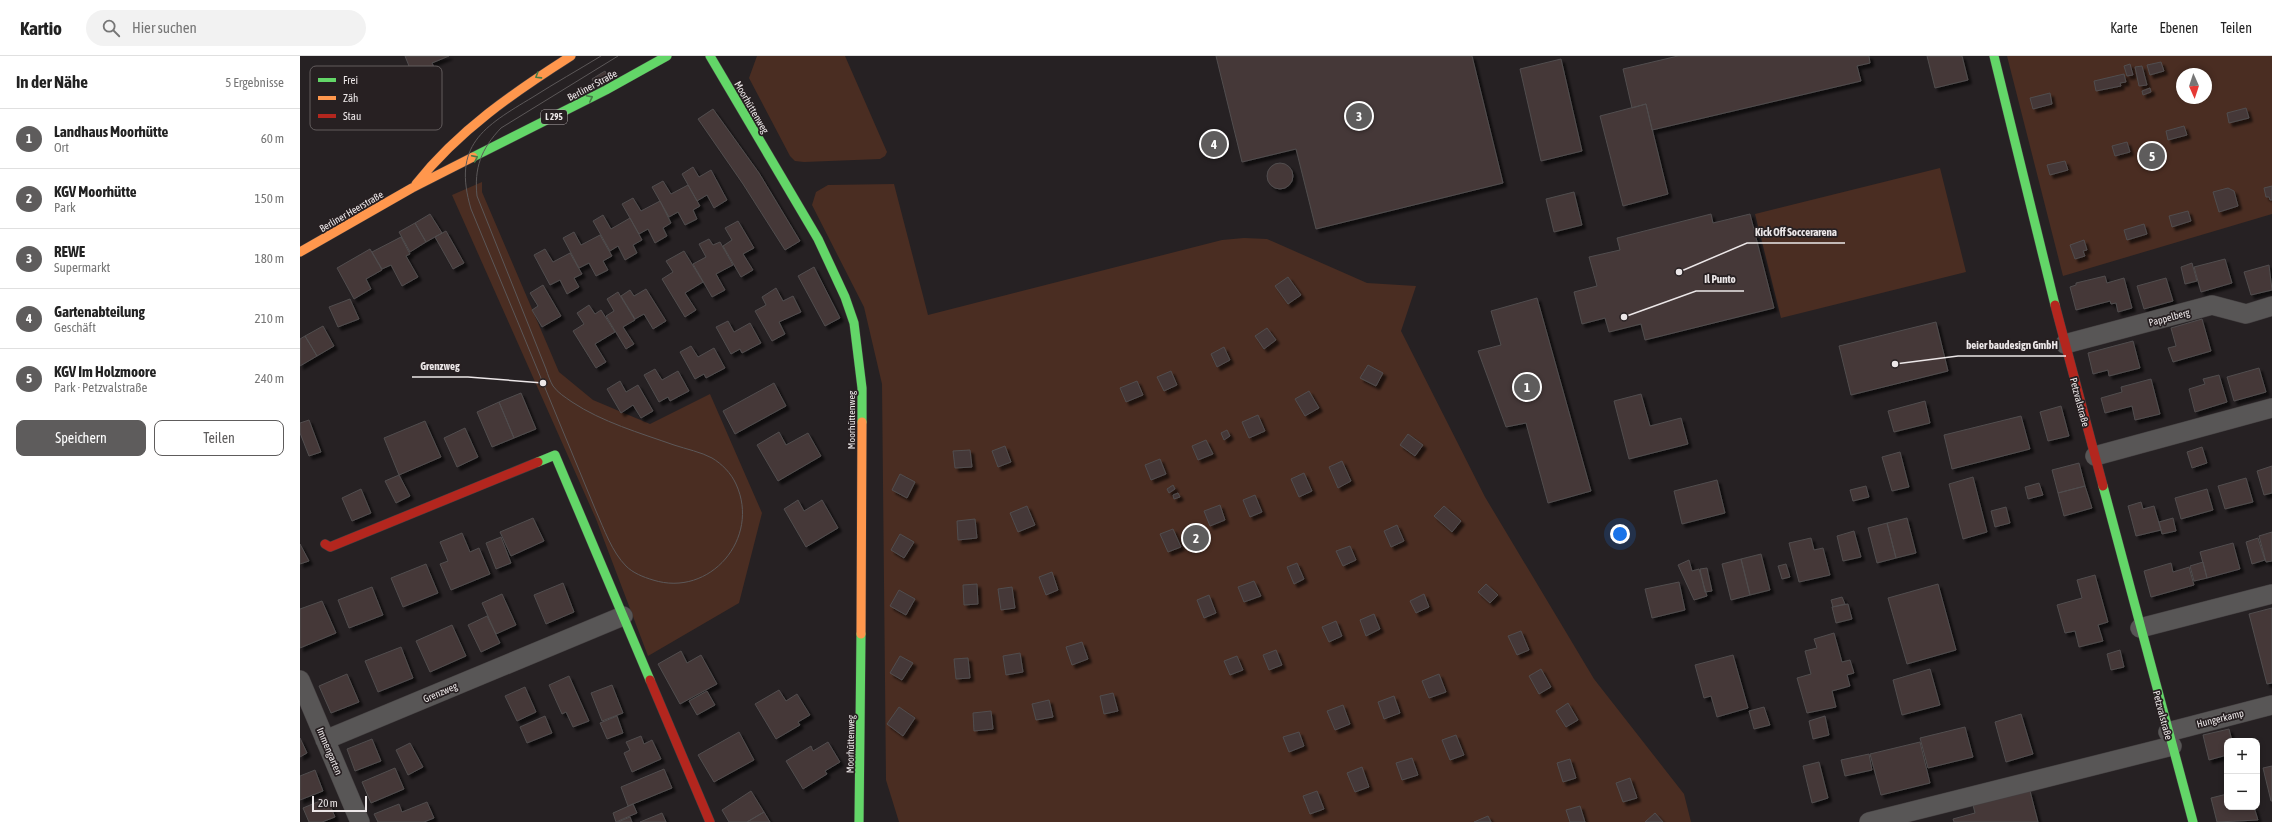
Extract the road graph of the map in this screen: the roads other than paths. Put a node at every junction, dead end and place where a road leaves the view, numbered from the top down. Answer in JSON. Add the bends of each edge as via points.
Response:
{"nodes":[{"id":1,"x":571,"y":56,"type":"edge"},
{"id":2,"x":667,"y":56,"type":"edge"},
{"id":3,"x":710,"y":56,"type":"edge"},
{"id":4,"x":1994,"y":56,"type":"edge"},
{"id":5,"x":439,"y":174,"type":"joint"},
{"id":6,"x":412,"y":188,"type":"junction"},
{"id":7,"x":300,"y":252,"type":"edge"},
{"id":8,"x":2272,"y":306,"type":"edge"},
{"id":9,"x":2065,"y":344,"type":"junction"},
{"id":10,"x":2272,"y":408,"type":"edge"},
{"id":11,"x":2095,"y":456,"type":"junction"},
{"id":12,"x":325,"y":544,"type":"dead end"},
{"id":13,"x":2272,"y":594,"type":"edge"},
{"id":14,"x":623,"y":616,"type":"junction"},
{"id":15,"x":2140,"y":628,"type":"junction"},
{"id":16,"x":300,"y":680,"type":"edge"},
{"id":17,"x":2272,"y":705,"type":"edge"},
{"id":18,"x":2170,"y":739,"type":"junction"},
{"id":19,"x":325,"y":740,"type":"junction"},
{"id":20,"x":360,"y":822,"type":"edge"},
{"id":21,"x":710,"y":822,"type":"edge"},
{"id":22,"x":859,"y":822,"type":"edge"},
{"id":23,"x":1869,"y":822,"type":"edge"},
{"id":24,"x":2193,"y":822,"type":"edge"}],
"edges":[{"from":1,"to":6,"type":"street","name":"Berliner Heerstraße","number":"L 295","one_way":true,"via":[[488,109],[432,161]]},
{"from":5,"to":2,"type":"street","name":"Berliner Straße","number":"L 295","one_way":true,"via":[[606,90]]},
{"from":3,"to":22,"type":"street","name":"Moorhüttenweg","via":[[818,239],[854,323],[862,388]]},
{"from":4,"to":9,"type":"street","name":"Petzvalstraße"},
{"from":5,"to":6,"type":"street","name":"Berliner Heerstraße","number":"L 295"},
{"from":6,"to":7,"type":"street","name":"Berliner Heerstraße","number":"L 295"},
{"from":8,"to":9,"type":"street","name":"Pappelberg","via":[[2246,314],[2212,305]]},
{"from":9,"to":11,"type":"street","name":"Petzvalstraße"},
{"from":10,"to":11,"type":"street"},
{"from":11,"to":15,"type":"street","name":"Petzvalstraße"},
{"from":12,"to":14,"type":"street","via":[[330,547],[555,455]]},
{"from":13,"to":15,"type":"street"},
{"from":14,"to":19,"type":"street","name":"Grenzweg"},
{"from":14,"to":21,"type":"street"},
{"from":15,"to":18,"type":"street","name":"Petzvalstraße"},
{"from":16,"to":19,"type":"street","name":"Immengarten"},
{"from":17,"to":18,"type":"street","name":"Hungerkamp"},
{"from":18,"to":23,"type":"street","name":"Petzvalstraße"},
{"from":18,"to":24,"type":"street","name":"Petzvalstraße"},
{"from":19,"to":20,"type":"street","name":"Immengarten"}]}
